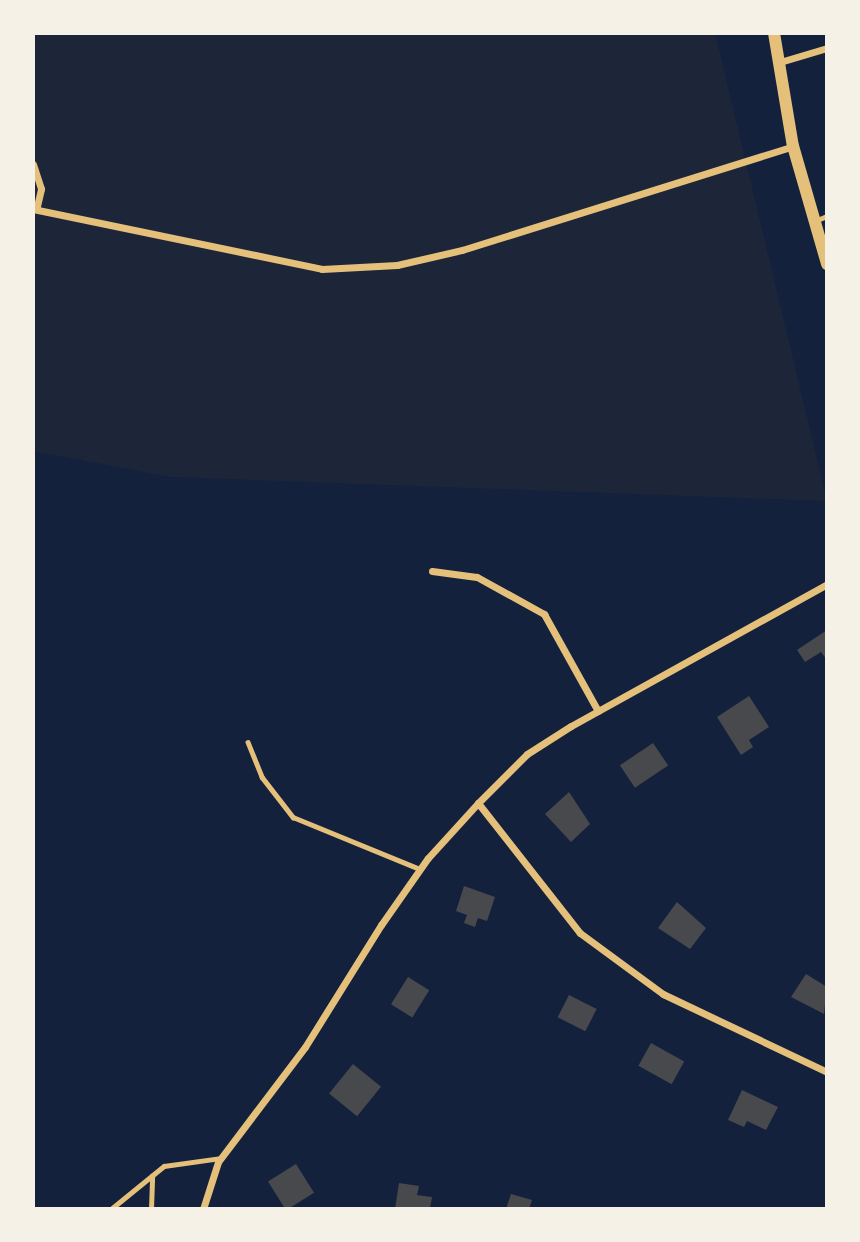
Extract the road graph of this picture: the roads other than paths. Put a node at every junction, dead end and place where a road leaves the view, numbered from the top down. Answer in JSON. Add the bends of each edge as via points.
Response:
{"nodes":[{"id":1,"x":774,"y":33,"type":"edge"},
{"id":2,"x":827,"y":48,"type":"edge"},
{"id":3,"x":780,"y":62,"type":"junction"},
{"id":4,"x":793,"y":146,"type":"junction"},
{"id":5,"x":33,"y":164,"type":"edge"},
{"id":6,"x":35,"y":208,"type":"edge"},
{"id":7,"x":821,"y":218,"type":"edge"},
{"id":8,"x":827,"y":264,"type":"edge"},
{"id":9,"x":432,"y":571,"type":"dead end"},
{"id":10,"x":827,"y":584,"type":"edge"},
{"id":11,"x":598,"y":711,"type":"junction"},
{"id":12,"x":248,"y":742,"type":"dead end"},
{"id":13,"x":478,"y":803,"type":"junction"},
{"id":14,"x":421,"y":869,"type":"junction"},
{"id":15,"x":827,"y":1072,"type":"edge"},
{"id":16,"x":222,"y":1157,"type":"junction"},
{"id":17,"x":152,"y":1175,"type":"junction"},
{"id":18,"x":111,"y":1209,"type":"edge"},
{"id":19,"x":151,"y":1209,"type":"edge"},
{"id":20,"x":203,"y":1209,"type":"edge"}],
"edges":[{"from":1,"to":3,"type":"main road"},
{"from":2,"to":3,"type":"street"},
{"from":3,"to":4,"type":"main road"},
{"from":4,"to":6,"type":"street","via":[[462,250],[397,265],[322,269]]},
{"from":4,"to":7,"type":"main road"},
{"from":5,"to":6,"type":"street","via":[[41,189]]},
{"from":7,"to":8,"type":"main road"},
{"from":9,"to":11,"type":"street","via":[[477,577],[544,614]]},
{"from":10,"to":11,"type":"street"},
{"from":11,"to":13,"type":"street","via":[[527,754]]},
{"from":12,"to":14,"type":"lane","via":[[262,777],[293,817]]},
{"from":13,"to":14,"type":"street"},
{"from":13,"to":15,"type":"street","via":[[580,933],[663,994]]},
{"from":14,"to":16,"type":"street","via":[[305,1047]]},
{"from":16,"to":17,"type":"lane","via":[[164,1166]]},
{"from":16,"to":20,"type":"street"},
{"from":17,"to":18,"type":"lane"},
{"from":17,"to":19,"type":"lane"}]}
